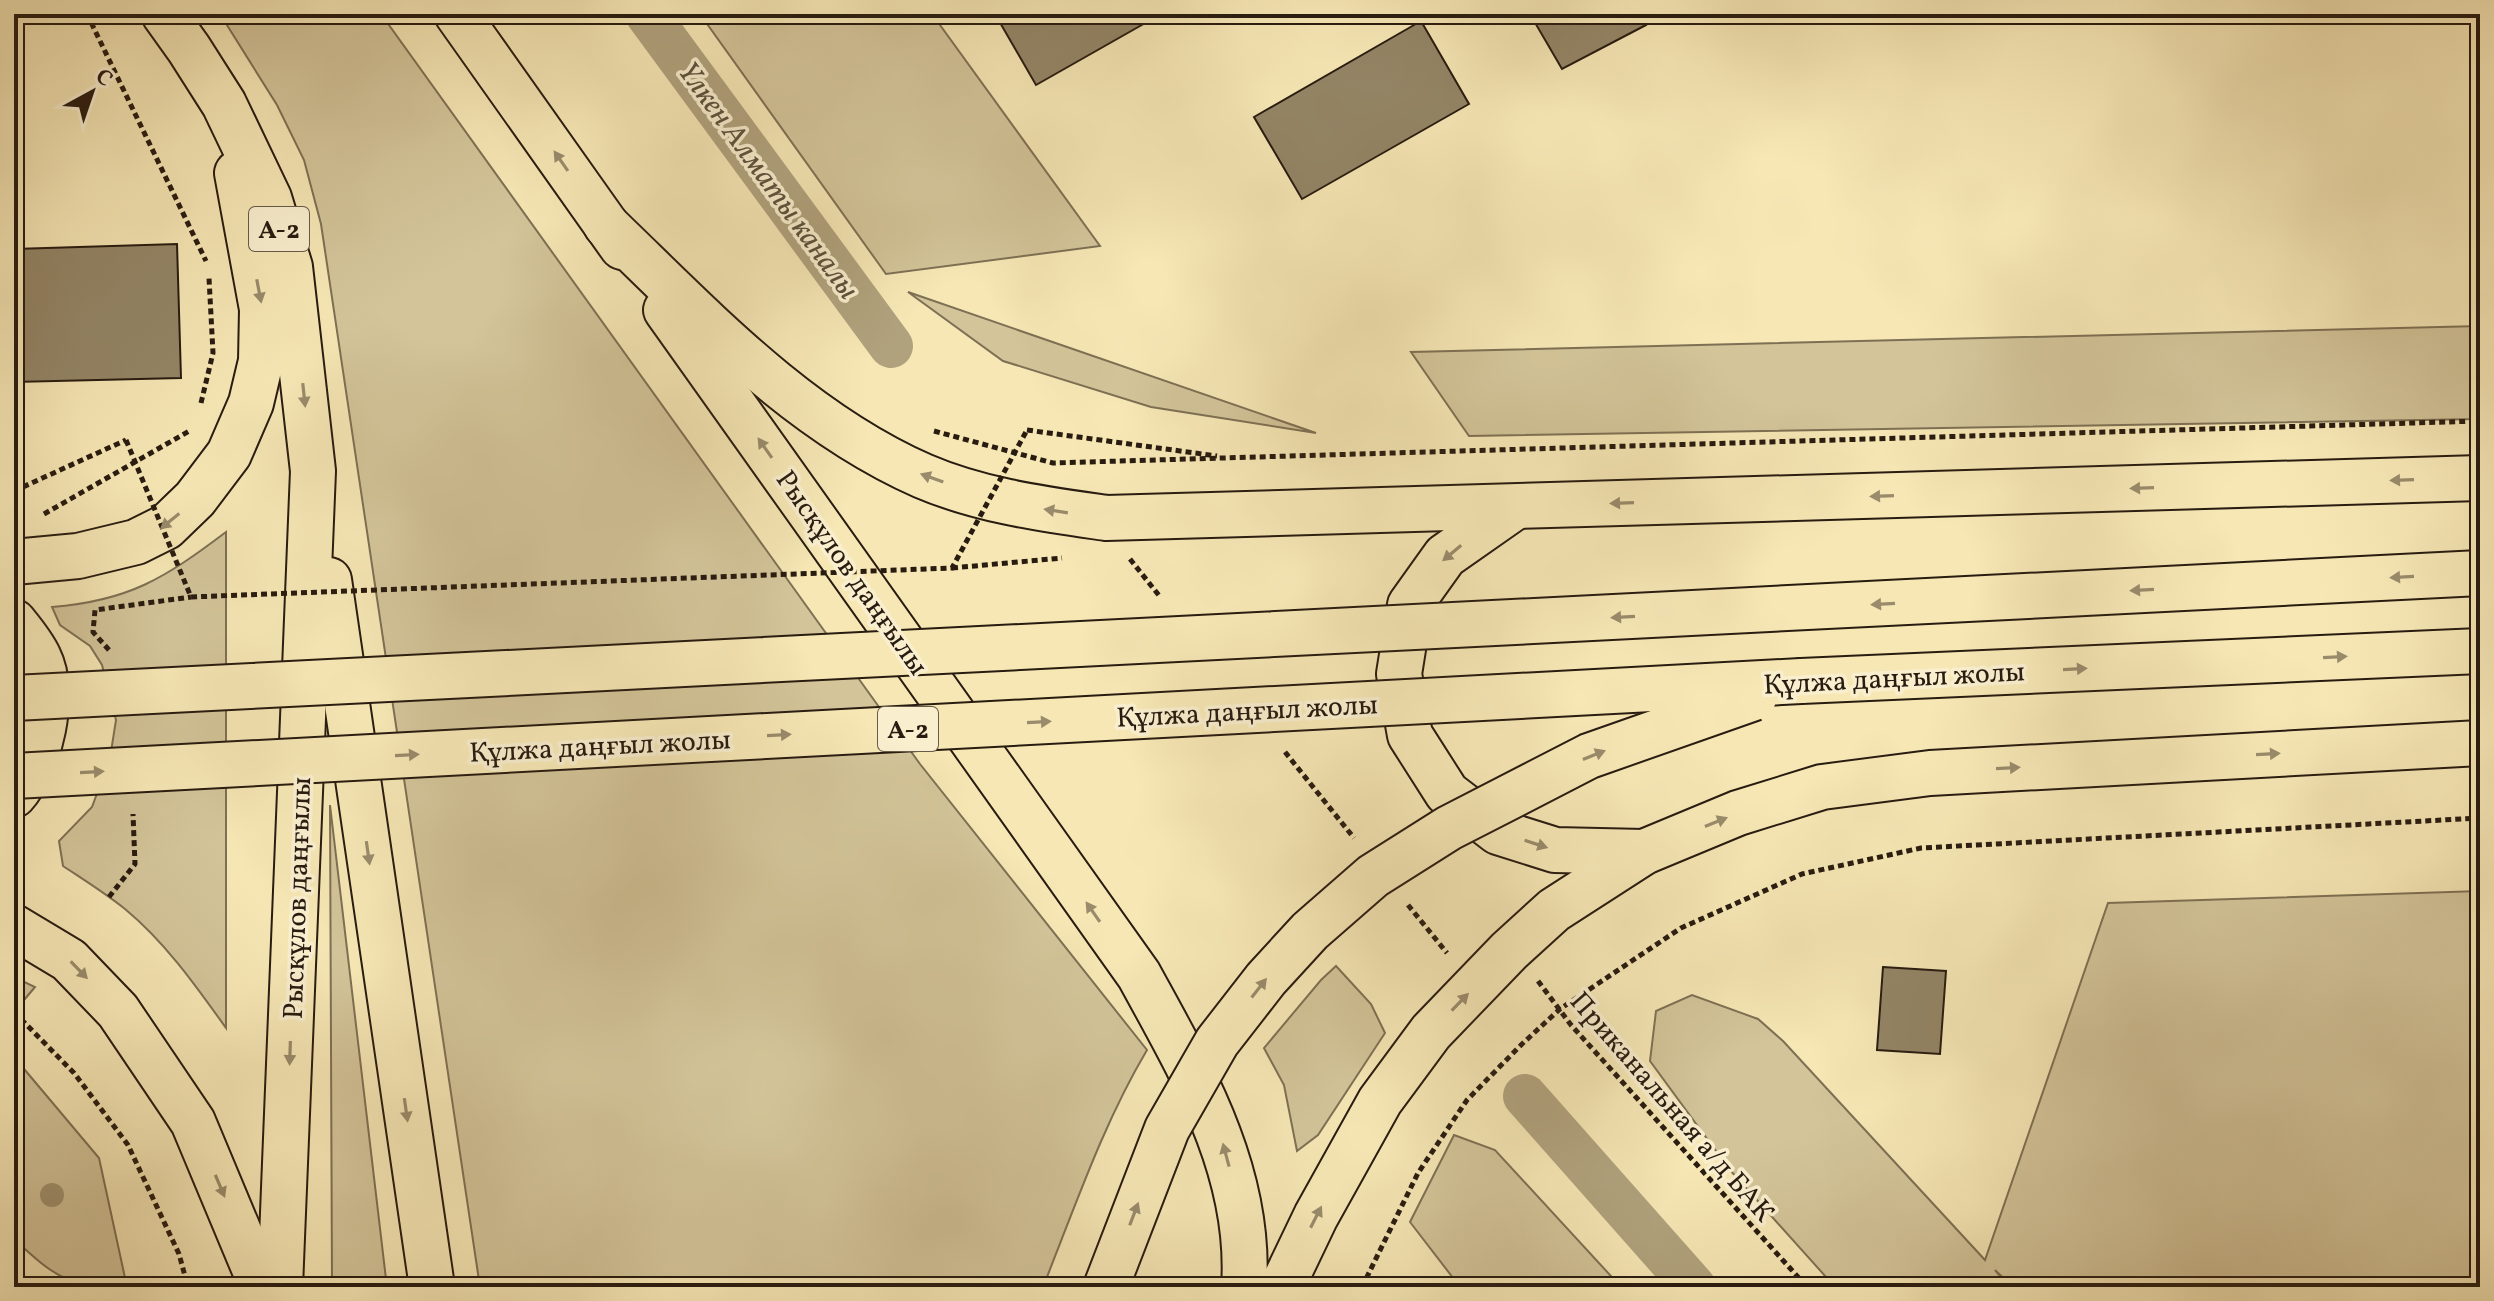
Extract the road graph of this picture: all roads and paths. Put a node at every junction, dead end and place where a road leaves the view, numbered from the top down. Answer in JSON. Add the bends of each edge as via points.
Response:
{"nodes":[{"id":1,"x":87,"y":14,"type":"edge"},
{"id":2,"x":164,"y":14,"type":"edge"},
{"id":3,"x":457,"y":14,"type":"edge"},
{"id":4,"x":224,"y":104,"type":"junction"},
{"id":5,"x":606,"y":225,"type":"junction"},
{"id":6,"x":199,"y":413,"type":"dead end"},
{"id":7,"x":2480,"y":421,"type":"edge"},
{"id":8,"x":195,"y":428,"type":"dead end"},
{"id":9,"x":924,"y":428,"type":"dead end"},
{"id":10,"x":1233,"y":458,"type":"junction"},
{"id":11,"x":313,"y":471,"type":"junction"},
{"id":12,"x":2480,"y":478,"type":"edge"},
{"id":13,"x":14,"y":491,"type":"edge"},
{"id":14,"x":1515,"y":507,"type":"junction"},
{"id":15,"x":34,"y":519,"type":"dead end"},
{"id":16,"x":1077,"y":557,"type":"dead end"},
{"id":17,"x":14,"y":562,"type":"edge"},
{"id":18,"x":952,"y":568,"type":"junction"},
{"id":19,"x":2480,"y":573,"type":"edge"},
{"id":20,"x":191,"y":597,"type":"junction"},
{"id":21,"x":95,"y":610,"type":"dead end"},
{"id":22,"x":14,"y":622,"type":"edge"},
{"id":23,"x":2480,"y":651,"type":"edge"},
{"id":24,"x":1801,"y":681,"type":"junction"},
{"id":25,"x":14,"y":698,"type":"edge"},
{"id":26,"x":2480,"y":743,"type":"edge"},
{"id":27,"x":14,"y":776,"type":"edge"},
{"id":28,"x":14,"y":795,"type":"edge"},
{"id":29,"x":2480,"y":818,"type":"edge"},
{"id":30,"x":1644,"y":852,"type":"junction"},
{"id":31,"x":14,"y":927,"type":"edge"},
{"id":32,"x":1509,"y":951,"type":"junction"},
{"id":33,"x":1560,"y":1009,"type":"junction"},
{"id":34,"x":14,"y":1012,"type":"edge"},
{"id":35,"x":188,"y":1287,"type":"edge"},
{"id":36,"x":262,"y":1287,"type":"edge"},
{"id":37,"x":280,"y":1287,"type":"edge"},
{"id":38,"x":432,"y":1287,"type":"edge"},
{"id":39,"x":1106,"y":1287,"type":"edge"},
{"id":40,"x":1244,"y":1287,"type":"edge"},
{"id":41,"x":1282,"y":1287,"type":"edge"},
{"id":42,"x":1362,"y":1287,"type":"edge"},
{"id":43,"x":1807,"y":1287,"type":"edge"}],
"edges":[{"from":1,"to":6,"type":"path","via":[[209,266],[213,353]]},
{"from":2,"to":4,"type":"main road","name":"Рысқұлов даңғылы","number":"A-2"},
{"from":5,"to":3,"type":"main road","name":"Рысқұлов даңғылы","one_way":true},
{"from":4,"to":11,"type":"main road","name":"Рысқұлов даңғылы","number":"A-2","one_way":true,"via":[[269,198],[290,267]]},
{"from":4,"to":17,"type":"main road","one_way":true,"via":[[262,309],[261,361],[251,403],[229,454],[166,527],[136,542],[78,556]]},
{"from":14,"to":5,"type":"main road","one_way":true,"via":[[1106,518],[1006,503],[926,477],[861,446],[749,362]]},
{"from":40,"to":5,"type":"main road","name":"Рысқұлов даңғылы","one_way":true,"via":[[1241,1210],[1219,1129],[1139,975]]},
{"from":7,"to":10,"type":"path"},
{"from":8,"to":15,"type":"path"},
{"from":9,"to":10,"type":"path","via":[[1053,463]]},
{"from":10,"to":18,"type":"path","bridge":true,"via":[[1027,430]]},
{"from":11,"to":37,"type":"main road","name":"Рысқұлов даңғылы","one_way":true},
{"from":11,"to":38,"type":"main road","one_way":true},
{"from":12,"to":14,"type":"main road","one_way":true},
{"from":13,"to":20,"type":"path","bridge":true,"via":[[126,440]]},
{"from":14,"to":30,"type":"main road","one_way":true,"via":[[1445,556],[1410,605],[1399,674],[1410,735],[1447,793],[1498,832],[1555,850]]},
{"from":16,"to":18,"type":"path"},
{"from":18,"to":20,"type":"path","bridge":true},
{"from":19,"to":25,"type":"main road","one_way":true,"bridge":true},
{"from":20,"to":21,"type":"path"},
{"from":22,"to":28,"type":"main road","via":[[41,660],[46,692],[34,762]]},
{"from":24,"to":23,"type":"main road","name":"Құлжа даңғыл жолы","one_way":true},
{"from":27,"to":24,"type":"main road","name":"Құлжа даңғыл жолы","number":"A-2","one_way":true,"bridge":true},
{"from":39,"to":24,"type":"main road","one_way":true,"bridge":true,"via":[[1167,1129],[1217,1042],[1301,941],[1373,876],[1449,828],[1589,756]]},
{"from":30,"to":26,"type":"main road","one_way":true,"via":[[1738,813],[1822,787],[1946,772]]},
{"from":29,"to":33,"type":"path","via":[[1921,848],[1802,874],[1761,892],[1681,928]]},
{"from":30,"to":32,"type":"main road","via":[[1554,910]]},
{"from":31,"to":36,"type":"main road","one_way":true,"via":[[69,960],[118,1011],[193,1122]]},
{"from":32,"to":33,"type":"path","name":"Приканальная а/д БАК"},
{"from":41,"to":32,"type":"main road","one_way":true,"via":[[1380,1101],[1431,1032]]},
{"from":33,"to":42,"type":"path","via":[[1467,1100],[1418,1173]]},
{"from":33,"to":43,"type":"path","name":"Приканальная а/д БАК"},
{"from":34,"to":35,"type":"path","via":[[74,1073],[128,1145],[179,1254]]}]}
